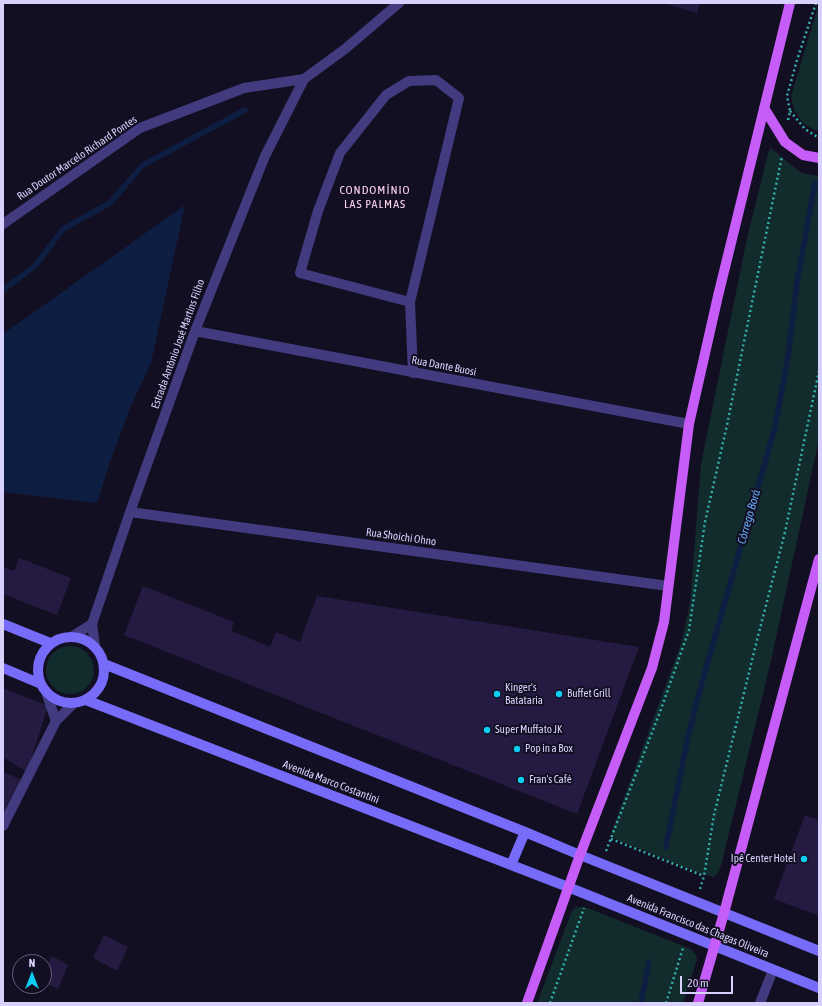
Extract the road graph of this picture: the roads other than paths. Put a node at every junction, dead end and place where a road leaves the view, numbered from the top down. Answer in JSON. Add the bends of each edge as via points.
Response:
{"nodes":[{"id":1,"x":399,"y":3,"type":"edge"},
{"id":2,"x":790,"y":3,"type":"edge"},
{"id":3,"x":304,"y":79,"type":"junction"},
{"id":4,"x":764,"y":108,"type":"junction"},
{"id":5,"x":819,"y":158,"type":"edge"},
{"id":6,"x":3,"y":224,"type":"edge"},
{"id":7,"x":410,"y":302,"type":"junction"},
{"id":8,"x":195,"y":331,"type":"junction"},
{"id":9,"x":413,"y":373,"type":"junction"},
{"id":10,"x":689,"y":424,"type":"junction"},
{"id":11,"x":130,"y":512,"type":"junction"},
{"id":12,"x":819,"y":563,"type":"edge"},
{"id":13,"x":668,"y":586,"type":"junction"},
{"id":14,"x":3,"y":624,"type":"edge"},
{"id":15,"x":92,"y":624,"type":"junction"},
{"id":16,"x":73,"y":636,"type":"junction"},
{"id":17,"x":50,"y":644,"type":"junction"},
{"id":18,"x":95,"y":646,"type":"junction"},
{"id":19,"x":104,"y":664,"type":"junction"},
{"id":20,"x":3,"y":668,"type":"edge"},
{"id":21,"x":44,"y":688,"type":"junction"},
{"id":22,"x":86,"y":700,"type":"junction"},
{"id":23,"x":74,"y":703,"type":"junction"},
{"id":24,"x":56,"y":721,"type":"junction"},
{"id":25,"x":3,"y":826,"type":"edge"},
{"id":26,"x":525,"y":832,"type":"junction"},
{"id":27,"x":580,"y":855,"type":"junction"},
{"id":28,"x":511,"y":864,"type":"junction"},
{"id":29,"x":568,"y":887,"type":"junction"},
{"id":30,"x":724,"y":913,"type":"junction"},
{"id":31,"x":715,"y":946,"type":"junction"},
{"id":32,"x":819,"y":951,"type":"edge"},
{"id":33,"x":773,"y":970,"type":"junction"},
{"id":34,"x":819,"y":988,"type":"edge"},
{"id":35,"x":527,"y":1003,"type":"edge"},
{"id":36,"x":698,"y":1003,"type":"edge"},
{"id":37,"x":760,"y":1003,"type":"edge"}],
"edges":[{"from":1,"to":3,"type":"street","via":[[345,49]]},
{"from":2,"to":4,"type":"main road"},
{"from":3,"to":6,"type":"street","name":"Rua Doutor Marcelo Richard Pontes","via":[[244,88],[140,128]]},
{"from":3,"to":8,"type":"street","name":"Estrada Antônio José Martins Filho","via":[[265,156]]},
{"from":4,"to":5,"type":"main road","via":[[785,142],[803,155]]},
{"from":4,"to":10,"type":"main road"},
{"from":7,"to":7,"type":"street","via":[[459,98],[436,80],[408,81],[386,95],[340,153],[318,211],[300,273]]},
{"from":7,"to":9,"type":"street"},
{"from":8,"to":9,"type":"street","name":"Rua Dante Buosi"},
{"from":8,"to":11,"type":"street","name":"Estrada Antônio José Martins Filho"},
{"from":9,"to":10,"type":"street","name":"Rua Dante Buosi"},
{"from":10,"to":13,"type":"main road"},
{"from":11,"to":13,"type":"street","name":"Rua Shoichi Ohno"},
{"from":11,"to":15,"type":"street","name":"Estrada Antônio José Martins Filho"},
{"from":12,"to":30,"type":"main road"},
{"from":13,"to":27,"type":"main road","via":[[664,622],[652,668]]},
{"from":14,"to":17,"type":"main road"},
{"from":15,"to":16,"type":"street"},
{"from":15,"to":18,"type":"street","name":"Estrada Antônio José Martins Filho"},
{"from":16,"to":17,"type":"main road","via":[[61,638]]},
{"from":16,"to":18,"type":"main road","via":[[85,639]]},
{"from":17,"to":21,"type":"main road","via":[[38,662],[38,674]]},
{"from":18,"to":19,"type":"main road"},
{"from":19,"to":22,"type":"main road","via":[[101,685]]},
{"from":19,"to":26,"type":"main road"},
{"from":20,"to":21,"type":"main road"},
{"from":21,"to":23,"type":"main road","via":[[54,698]]},
{"from":21,"to":24,"type":"street"},
{"from":22,"to":23,"type":"main road"},
{"from":22,"to":28,"type":"main road","name":"Avenida Marco Costantini"},
{"from":23,"to":24,"type":"street"},
{"from":24,"to":25,"type":"street"},
{"from":26,"to":27,"type":"main road"},
{"from":26,"to":28,"type":"main road"},
{"from":27,"to":29,"type":"main road"},
{"from":27,"to":30,"type":"main road","name":"Avenida Francisco das Chagas Oliveira"},
{"from":28,"to":29,"type":"main road","name":"Avenida Marco Costantini"},
{"from":29,"to":31,"type":"main road","name":"Avenida Francisco das Chagas Oliveira"},
{"from":29,"to":35,"type":"main road"},
{"from":30,"to":31,"type":"main road"},
{"from":30,"to":32,"type":"main road","name":"Avenida Francisco das Chagas Oliveira"},
{"from":31,"to":33,"type":"main road","name":"Avenida Francisco das Chagas Oliveira"},
{"from":31,"to":36,"type":"main road"},
{"from":33,"to":34,"type":"main road","name":"Avenida Francisco das Chagas Oliveira"},
{"from":33,"to":37,"type":"street"}]}
